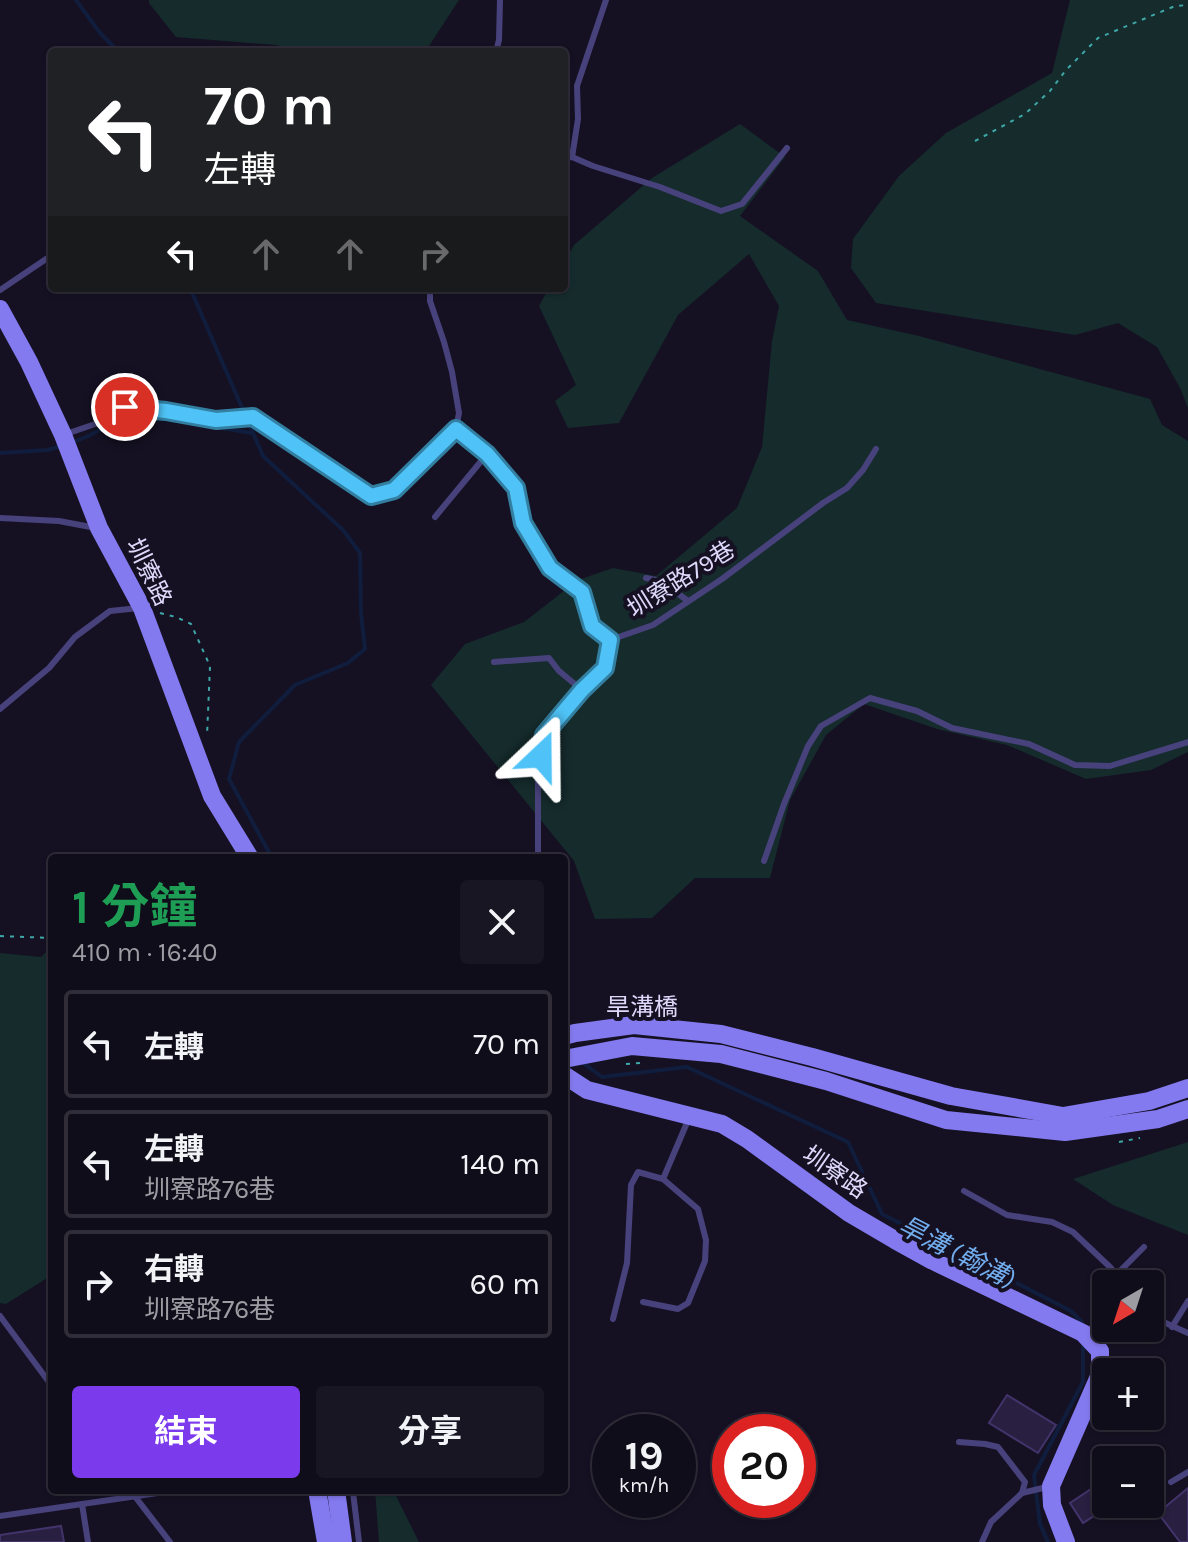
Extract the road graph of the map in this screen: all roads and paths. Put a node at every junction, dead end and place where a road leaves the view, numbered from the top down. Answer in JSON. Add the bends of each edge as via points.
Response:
{"nodes":[{"id":1,"x":500,"y":0,"type":"edge"},
{"id":2,"x":606,"y":0,"type":"edge"},
{"id":3,"x":1188,"y":5,"type":"edge"},
{"id":4,"x":496,"y":48,"type":"edge"},
{"id":5,"x":975,"y":141,"type":"dead end"},
{"id":6,"x":787,"y":148,"type":"dead end"},
{"id":7,"x":568,"y":158,"type":"edge"},
{"id":8,"x":48,"y":258,"type":"edge"},
{"id":9,"x":0,"y":290,"type":"edge"},
{"id":10,"x":430,"y":292,"type":"edge"},
{"id":11,"x":0,"y":309,"type":"edge"},
{"id":12,"x":456,"y":429,"type":"junction"},
{"id":13,"x":63,"y":435,"type":"junction"},
{"id":14,"x":876,"y":449,"type":"dead end"},
{"id":15,"x":487,"y":454,"type":"junction"},
{"id":16,"x":435,"y":517,"type":"dead end"},
{"id":17,"x":0,"y":518,"type":"edge"},
{"id":18,"x":99,"y":528,"type":"junction"},
{"id":19,"x":646,"y":578,"type":"dead end"},
{"id":20,"x":688,"y":601,"type":"junction"},
{"id":21,"x":142,"y":608,"type":"junction"},
{"id":22,"x":610,"y":640,"type":"junction"},
{"id":23,"x":494,"y":662,"type":"dead end"},
{"id":24,"x":582,"y":690,"type":"junction"},
{"id":25,"x":0,"y":709,"type":"edge"},
{"id":26,"x":1188,"y":742,"type":"edge"},
{"id":27,"x":206,"y":746,"type":"dead end"},
{"id":28,"x":248,"y":854,"type":"edge"},
{"id":29,"x":538,"y":854,"type":"edge"},
{"id":30,"x":764,"y":861,"type":"dead end"},
{"id":31,"x":0,"y":936,"type":"edge"},
{"id":32,"x":48,"y":938,"type":"edge"},
{"id":33,"x":568,"y":1035,"type":"edge"},
{"id":34,"x":568,"y":1058,"type":"edge"},
{"id":35,"x":568,"y":1078,"type":"edge"},
{"id":36,"x":1188,"y":1088,"type":"edge"},
{"id":37,"x":1188,"y":1109,"type":"edge"},
{"id":38,"x":690,"y":1115,"type":"junction"},
{"id":39,"x":663,"y":1179,"type":"junction"},
{"id":40,"x":964,"y":1191,"type":"dead end"},
{"id":41,"x":1144,"y":1247,"type":"dead end"},
{"id":42,"x":1112,"y":1270,"type":"edge"},
{"id":43,"x":1121,"y":1270,"type":"edge"},
{"id":44,"x":1188,"y":1301,"type":"edge"},
{"id":45,"x":643,"y":1302,"type":"dead end"},
{"id":46,"x":0,"y":1316,"type":"edge"},
{"id":47,"x":613,"y":1319,"type":"dead end"},
{"id":48,"x":1164,"y":1323,"type":"edge"},
{"id":49,"x":1172,"y":1327,"type":"junction"},
{"id":50,"x":1092,"y":1328,"type":"edge"},
{"id":51,"x":1083,"y":1333,"type":"junction"},
{"id":52,"x":1188,"y":1333,"type":"edge"},
{"id":53,"x":48,"y":1381,"type":"edge"},
{"id":54,"x":959,"y":1442,"type":"dead end"},
{"id":55,"x":1188,"y":1472,"type":"edge"},
{"id":56,"x":1171,"y":1482,"type":"dead end"},
{"id":57,"x":1051,"y":1486,"type":"junction"},
{"id":58,"x":1022,"y":1493,"type":"junction"},
{"id":59,"x":127,"y":1494,"type":"edge"},
{"id":60,"x":133,"y":1494,"type":"edge"},
{"id":61,"x":318,"y":1494,"type":"edge"},
{"id":62,"x":337,"y":1494,"type":"edge"},
{"id":63,"x":353,"y":1494,"type":"edge"},
{"id":64,"x":82,"y":1504,"type":"junction"},
{"id":65,"x":0,"y":1516,"type":"edge"},
{"id":66,"x":88,"y":1542,"type":"edge"},
{"id":67,"x":170,"y":1542,"type":"edge"},
{"id":68,"x":326,"y":1542,"type":"edge"},
{"id":69,"x":343,"y":1542,"type":"edge"},
{"id":70,"x":359,"y":1542,"type":"edge"},
{"id":71,"x":982,"y":1542,"type":"edge"},
{"id":72,"x":1066,"y":1542,"type":"edge"}],
"edges":[{"from":1,"to":4,"type":"lane"},
{"from":2,"to":7,"type":"lane","via":[[577,86],[578,119]]},
{"from":3,"to":5,"type":"path","via":[[1098,38],[1025,114]]},
{"from":6,"to":7,"type":"lane","via":[[742,204],[721,211]]},
{"from":8,"to":9,"type":"lane"},
{"from":10,"to":12,"type":"lane","via":[[454,386]]},
{"from":11,"to":13,"type":"street","name":"圳寮路"},
{"from":12,"to":13,"type":"lane","via":[[394,490],[371,496],[253,417],[216,420],[125,407]]},
{"from":12,"to":15,"type":"lane"},
{"from":13,"to":18,"type":"street","name":"圳寮路"},
{"from":14,"to":20,"type":"lane","name":"圳寮路79巷","via":[[847,488]]},
{"from":15,"to":16,"type":"lane"},
{"from":15,"to":22,"type":"lane","via":[[516,488],[523,523],[550,568],[582,592],[592,626]]},
{"from":17,"to":18,"type":"lane"},
{"from":18,"to":21,"type":"street","name":"圳寮路"},
{"from":19,"to":20,"type":"lane","via":[[661,581]]},
{"from":20,"to":22,"type":"lane","name":"圳寮路79巷","via":[[653,625]]},
{"from":21,"to":25,"type":"lane","via":[[110,611]]},
{"from":21,"to":27,"type":"path","via":[[191,624],[198,638],[210,666]]},
{"from":21,"to":28,"type":"street","name":"圳寮路","via":[[208,787]]},
{"from":22,"to":24,"type":"lane","name":"圳寮路79巷","via":[[605,668]]},
{"from":23,"to":24,"type":"lane","via":[[549,658]]},
{"from":24,"to":29,"type":"lane","name":"圳寮路79巷","via":[[544,735]]},
{"from":26,"to":30,"type":"lane","via":[[1110,766],[1075,765],[1029,744],[952,728],[870,698],[821,726],[808,746]]},
{"from":31,"to":32,"type":"path"},
{"from":33,"to":36,"type":"street","name":"旱溝橋","via":[[634,1025],[721,1034],[951,1096],[1063,1116],[1149,1101]]},
{"from":34,"to":37,"type":"street","name":"旱溝橋","via":[[632,1046],[721,1054],[946,1120],[1065,1132],[1158,1119]]},
{"from":35,"to":38,"type":"street","name":"圳寮路","via":[[587,1090]]},
{"from":38,"to":39,"type":"lane"},
{"from":38,"to":51,"type":"street","name":"圳寮路","via":[[722,1124],[747,1139],[895,1240]]},
{"from":39,"to":45,"type":"lane","via":[[698,1209],[705,1261],[688,1303],[678,1309]]},
{"from":39,"to":47,"type":"lane","via":[[638,1172],[631,1185],[627,1263]]},
{"from":40,"to":42,"type":"lane","via":[[1007,1215],[1052,1222],[1073,1232]]},
{"from":41,"to":43,"type":"lane"},
{"from":44,"to":49,"type":"lane"},
{"from":46,"to":53,"type":"lane"},
{"from":48,"to":49,"type":"lane"},
{"from":49,"to":52,"type":"lane"},
{"from":50,"to":51,"type":"lane"},
{"from":51,"to":57,"type":"street","via":[[1100,1351],[1100,1374]]},
{"from":54,"to":58,"type":"lane","via":[[998,1447],[1025,1482]]},
{"from":55,"to":56,"type":"lane"},
{"from":57,"to":58,"type":"lane"},
{"from":57,"to":72,"type":"street"},
{"from":58,"to":71,"type":"lane","via":[[991,1522]]},
{"from":59,"to":64,"type":"lane"},
{"from":60,"to":67,"type":"lane"},
{"from":61,"to":68,"type":"street"},
{"from":62,"to":69,"type":"street"},
{"from":63,"to":70,"type":"lane"},
{"from":64,"to":65,"type":"lane"},
{"from":64,"to":66,"type":"lane"}]}
